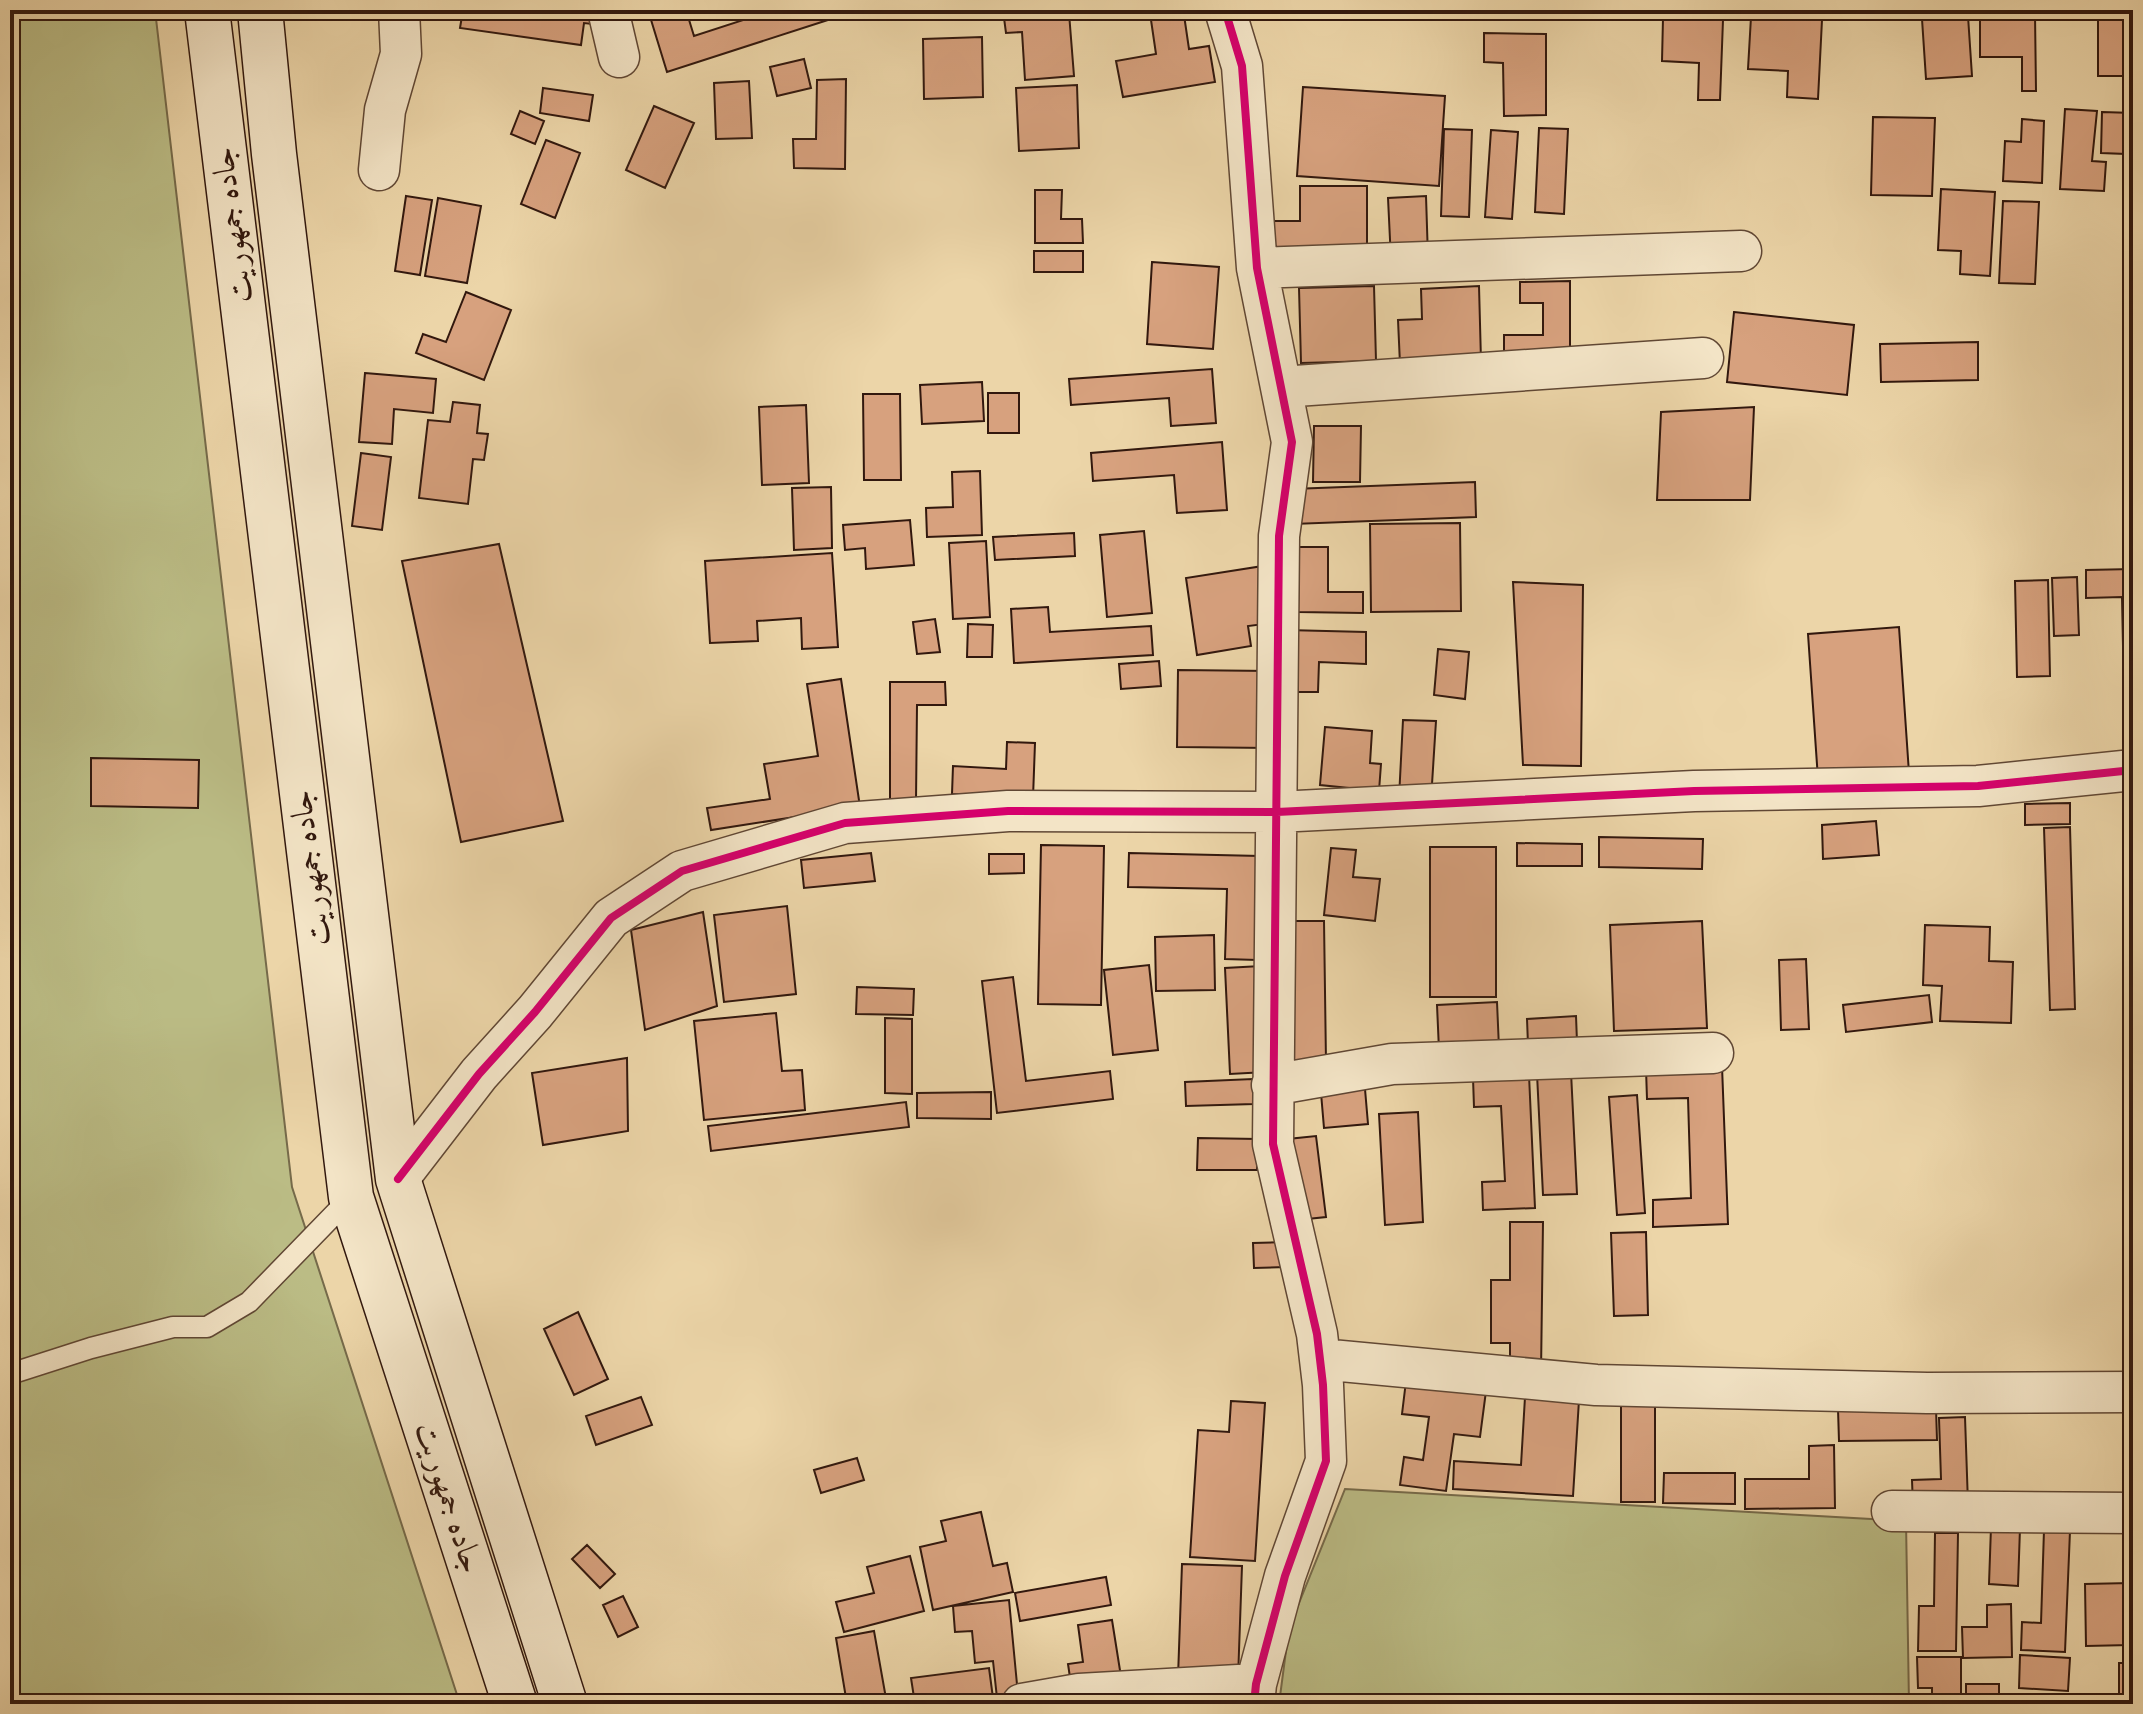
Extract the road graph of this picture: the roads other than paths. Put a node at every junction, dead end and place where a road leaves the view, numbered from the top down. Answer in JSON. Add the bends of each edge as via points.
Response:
{"nodes":[{"id":1,"x":207,"y":10,"type":"edge"},
{"id":2,"x":260,"y":10,"type":"edge"},
{"id":3,"x":399,"y":10,"type":"edge"},
{"id":4,"x":608,"y":10,"type":"edge"},
{"id":5,"x":1225,"y":10,"type":"edge"},
{"id":6,"x":619,"y":57,"type":"dead end"},
{"id":7,"x":379,"y":170,"type":"dead end"},
{"id":8,"x":1741,"y":251,"type":"dead end"},
{"id":9,"x":1257,"y":268,"type":"junction"},
{"id":10,"x":1703,"y":358,"type":"dead end"},
{"id":11,"x":1281,"y":387,"type":"junction"},
{"id":12,"x":2133,"y":770,"type":"edge"},
{"id":13,"x":1277,"y":812,"type":"junction"},
{"id":14,"x":1713,"y":1053,"type":"dead end"},
{"id":15,"x":1272,"y":1085,"type":"junction"},
{"id":16,"x":398,"y":1179,"type":"junction"},
{"id":17,"x":351,"y":1197,"type":"junction"},
{"id":18,"x":1320,"y":1359,"type":"junction"},
{"id":19,"x":10,"y":1374,"type":"edge"},
{"id":20,"x":2133,"y":1392,"type":"edge"},
{"id":21,"x":1892,"y":1511,"type":"dead end"},
{"id":22,"x":2133,"y":1513,"type":"edge"},
{"id":23,"x":1255,"y":1694,"type":"edge"},
{"id":24,"x":515,"y":1704,"type":"edge"},
{"id":25,"x":565,"y":1704,"type":"edge"},
{"id":26,"x":1022,"y":1704,"type":"edge"}],
"edges":[{"from":1,"to":17,"type":"main road","name":"جاده جمهوریت"},
{"from":2,"to":16,"type":"main road","name":"جاده جمهوریت"},
{"from":3,"to":7,"type":"street","via":[[401,54],[385,110]]},
{"from":4,"to":6,"type":"street"},
{"from":5,"to":9,"type":"street","via":[[1242,66]]},
{"from":8,"to":9,"type":"street"},
{"from":9,"to":11,"type":"street"},
{"from":10,"to":11,"type":"street"},
{"from":11,"to":13,"type":"street","via":[[1292,442],[1279,536]]},
{"from":12,"to":13,"type":"street","via":[[1978,786],[1694,791]]},
{"from":13,"to":15,"type":"street"},
{"from":13,"to":16,"type":"street","via":[[1008,811],[845,823],[682,871],[611,918]]},
{"from":14,"to":15,"type":"street","via":[[1392,1064]]},
{"from":15,"to":18,"type":"street","via":[[1273,1144]]},
{"from":16,"to":25,"type":"main road","name":"جاده جمهوریت"},
{"from":17,"to":19,"type":"lane","via":[[249,1302],[207,1327],[173,1327]]},
{"from":17,"to":24,"type":"main road","name":"جاده جمهوریت"},
{"from":18,"to":20,"type":"street","via":[[1596,1385]]},
{"from":18,"to":23,"type":"street","via":[[1326,1461],[1285,1576]]},
{"from":21,"to":22,"type":"street"},
{"from":23,"to":26,"type":"street","via":[[1079,1694]]}]}
